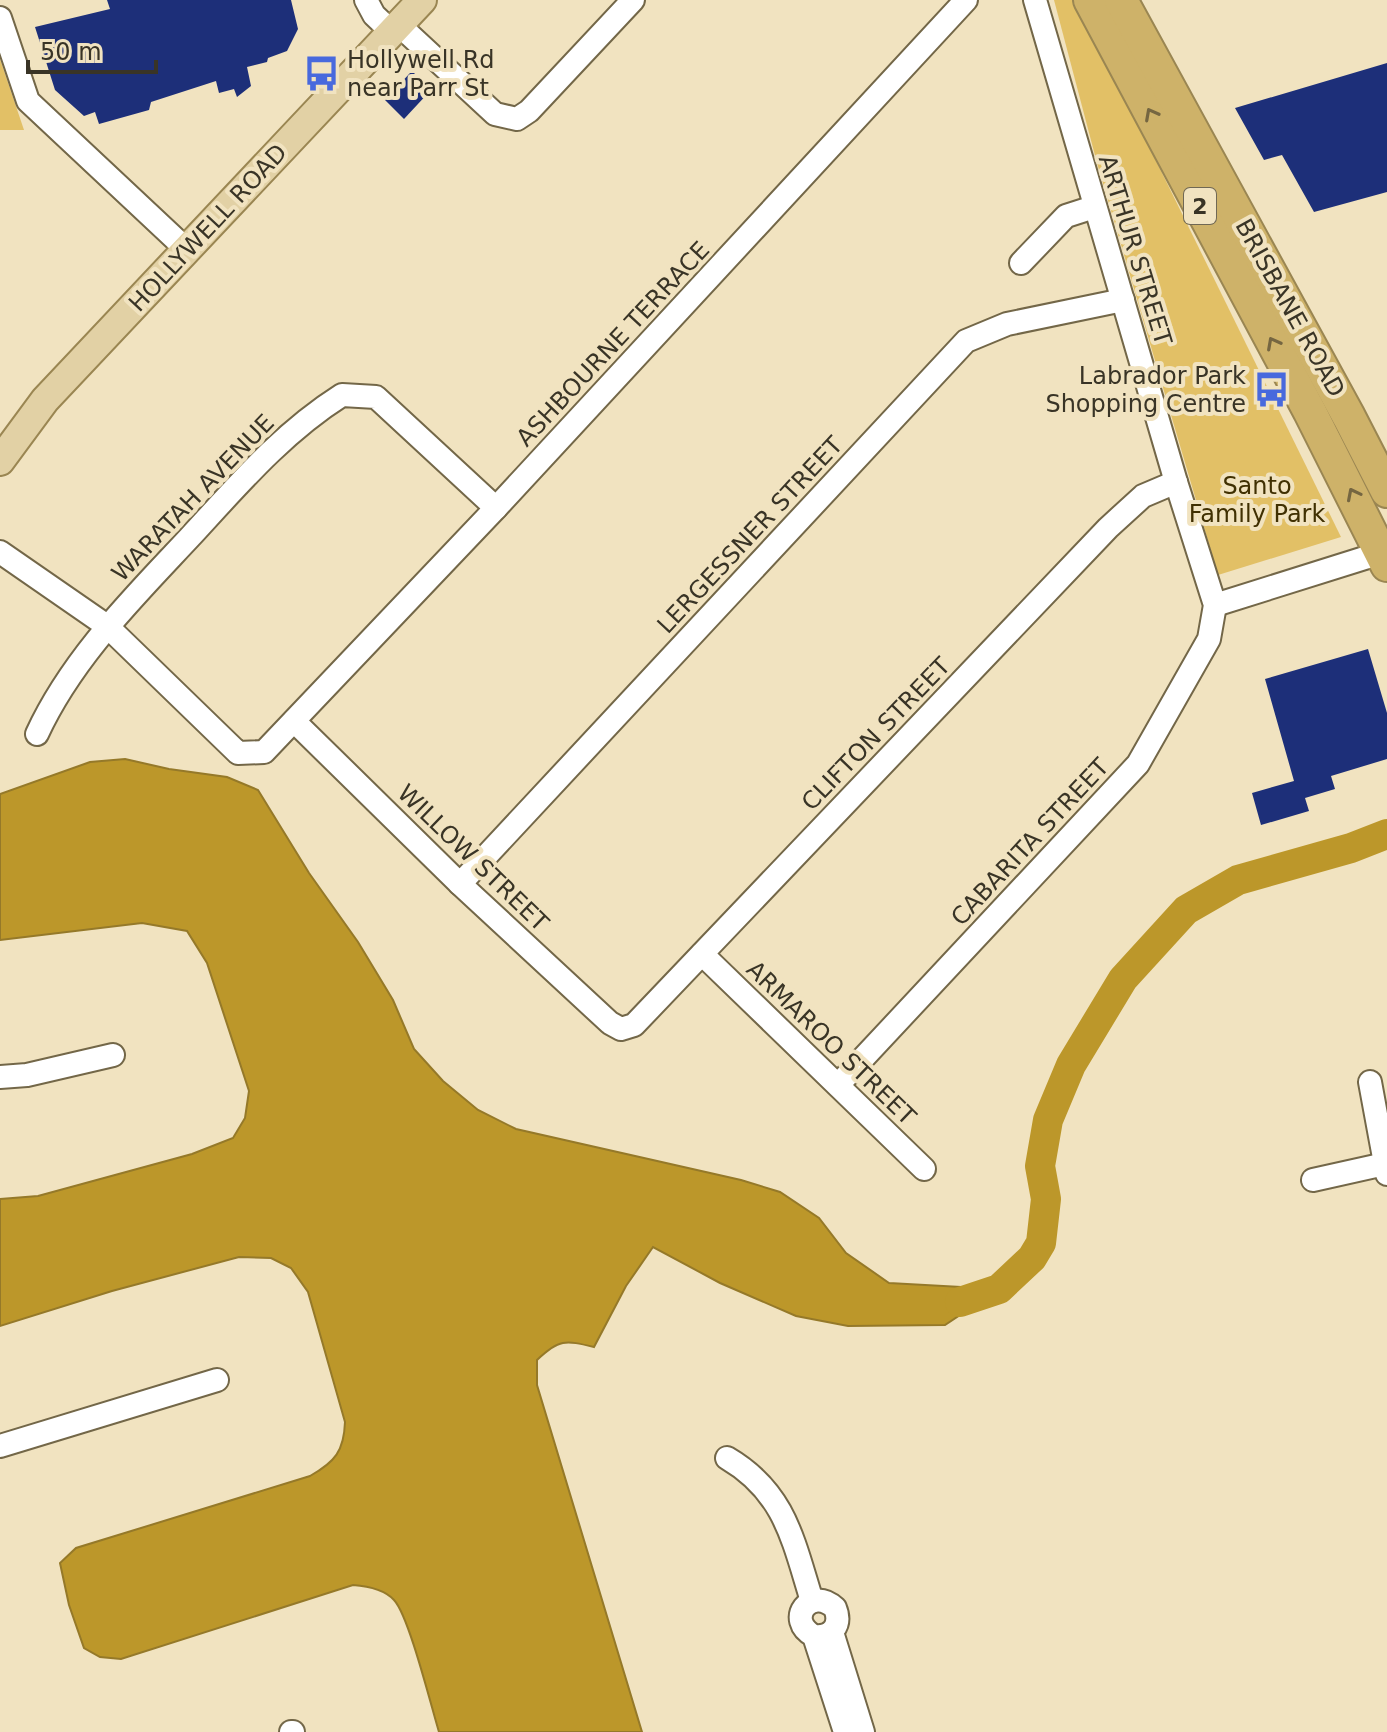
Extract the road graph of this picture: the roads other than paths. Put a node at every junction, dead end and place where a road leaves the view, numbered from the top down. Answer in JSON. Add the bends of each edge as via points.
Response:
{"nodes":[{"id":1,"x":366,"y":0,"type":"edge"},
{"id":2,"x":422,"y":0,"type":"edge"},
{"id":3,"x":633,"y":0,"type":"edge"},
{"id":4,"x":966,"y":0,"type":"edge"},
{"id":5,"x":1035,"y":0,"type":"edge"},
{"id":6,"x":1090,"y":0,"type":"edge"},
{"id":7,"x":1121,"y":0,"type":"edge"},
{"id":8,"x":0,"y":18,"type":"edge"},
{"id":9,"x":395,"y":29,"type":"junction"},
{"id":10,"x":1094,"y":207,"type":"junction"},
{"id":11,"x":187,"y":250,"type":"junction"},
{"id":12,"x":1021,"y":263,"type":"dead end"},
{"id":13,"x":1123,"y":300,"type":"junction"},
{"id":14,"x":0,"y":461,"type":"edge"},
{"id":15,"x":1176,"y":482,"type":"junction"},
{"id":16,"x":1387,"y":491,"type":"edge"},
{"id":17,"x":496,"y":508,"type":"junction"},
{"id":18,"x":0,"y":552,"type":"edge"},
{"id":19,"x":1385,"y":556,"type":"edge"},
{"id":20,"x":1215,"y":605,"type":"junction"},
{"id":21,"x":107,"y":626,"type":"junction"},
{"id":22,"x":294,"y":721,"type":"junction"},
{"id":23,"x":37,"y":734,"type":"dead end"},
{"id":24,"x":460,"y":884,"type":"junction"},
{"id":25,"x":702,"y":954,"type":"junction"},
{"id":26,"x":621,"y":1029,"type":"joint"},
{"id":27,"x":113,"y":1055,"type":"dead end"},
{"id":28,"x":0,"y":1077,"type":"edge"},
{"id":29,"x":1370,"y":1082,"type":"dead end"},
{"id":30,"x":838,"y":1085,"type":"junction"},
{"id":31,"x":924,"y":1169,"type":"dead end"},
{"id":32,"x":1386,"y":1169,"type":"edge"},
{"id":33,"x":1313,"y":1180,"type":"dead end"},
{"id":34,"x":217,"y":1380,"type":"dead end"},
{"id":35,"x":0,"y":1446,"type":"edge"},
{"id":36,"x":727,"y":1458,"type":"dead end"},
{"id":37,"x":823,"y":1634,"type":"junction"},
{"id":38,"x":845,"y":1732,"type":"edge"},
{"id":39,"x":863,"y":1732,"type":"edge"}],
"edges":[{"from":1,"to":9,"type":"street","via":[[374,15]]},
{"from":2,"to":9,"type":"main road","name":"HOLLYWELL ROAD"},
{"from":3,"to":9,"type":"street","via":[[517,119],[495,114]]},
{"from":4,"to":17,"type":"street","name":"ASHBOURNE TERRACE"},
{"from":5,"to":10,"type":"street","name":"ARTHUR STREET"},
{"from":19,"to":6,"type":"highway","name":"BRISBANE ROAD","number":"2","one_way":true},
{"from":7,"to":16,"type":"highway","name":"BRISBANE ROAD","number":"2"},
{"from":8,"to":11,"type":"street","via":[[28,101]]},
{"from":9,"to":11,"type":"main road","name":"HOLLYWELL ROAD"},
{"from":10,"to":12,"type":"street","via":[[1066,216]]},
{"from":10,"to":13,"type":"street","name":"ARTHUR STREET"},
{"from":11,"to":14,"type":"main road","name":"HOLLYWELL ROAD","via":[[45,400]]},
{"from":13,"to":15,"type":"street","name":"ARTHUR STREET"},
{"from":13,"to":24,"type":"street","name":"LERGESSNER STREET","via":[[1007,324],[966,341]]},
{"from":15,"to":20,"type":"street","name":"ARTHUR STREET"},
{"from":15,"to":25,"type":"street","name":"CLIFTON STREET","via":[[1143,496],[1108,528]]},
{"from":17,"to":21,"type":"street","name":"WARATAH AVENUE","via":[[376,397],[342,395],[277,443]]},
{"from":17,"to":22,"type":"street","name":"ASHBOURNE TERRACE"},
{"from":18,"to":21,"type":"street","name":"ASHBOURNE TERRACE"},
{"from":19,"to":20,"type":"street"},
{"from":20,"to":30,"type":"street","name":"CABARITA STREET","via":[[1209,639],[1138,764]]},
{"from":21,"to":22,"type":"street","name":"ASHBOURNE TERRACE","via":[[238,753],[264,752]]},
{"from":21,"to":23,"type":"street","name":"WARATAH AVENUE"},
{"from":22,"to":24,"type":"street","name":"WILLOW STREET"},
{"from":24,"to":26,"type":"street","name":"WILLOW STREET"},
{"from":25,"to":26,"type":"street","name":"CLIFTON STREET","via":[[634,1025]]},
{"from":25,"to":30,"type":"street","name":"ARMAROO STREET"},
{"from":27,"to":28,"type":"street"},
{"from":29,"to":32,"type":"street"},
{"from":30,"to":31,"type":"street","name":"ARMAROO STREET"},
{"from":32,"to":33,"type":"street"},
{"from":34,"to":35,"type":"street"},
{"from":36,"to":37,"type":"street","via":[[771,1493],[795,1544],[812,1601],[802,1610],[803,1628]]},
{"from":37,"to":38,"type":"street"},
{"from":37,"to":39,"type":"street"}]}
